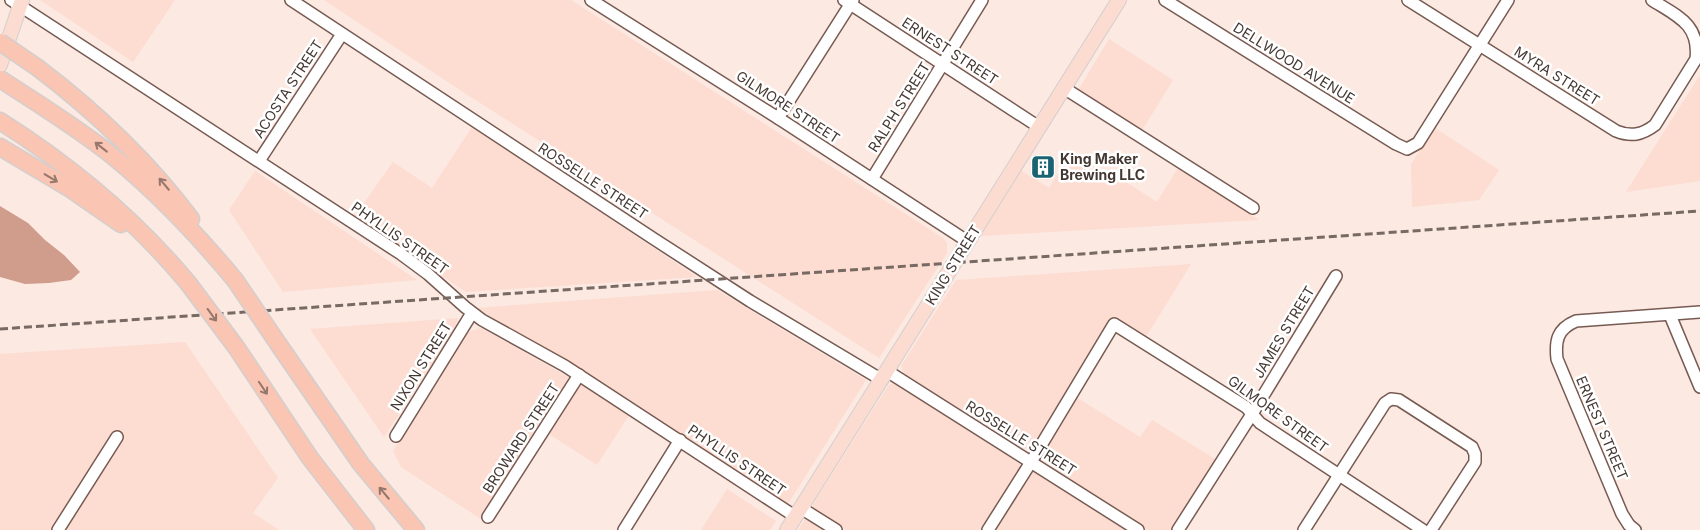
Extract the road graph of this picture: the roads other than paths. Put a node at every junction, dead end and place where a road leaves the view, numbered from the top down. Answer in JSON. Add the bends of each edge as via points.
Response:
{"nodes":[{"id":1,"x":291,"y":0,"type":"edge"},
{"id":2,"x":591,"y":0,"type":"edge"},
{"id":3,"x":982,"y":0,"type":"edge"},
{"id":4,"x":1119,"y":0,"type":"edge"},
{"id":5,"x":1165,"y":0,"type":"edge"},
{"id":6,"x":1408,"y":0,"type":"edge"},
{"id":7,"x":1508,"y":0,"type":"edge"},
{"id":8,"x":1652,"y":0,"type":"edge"},
{"id":9,"x":849,"y":1,"type":"edge"},
{"id":10,"x":17,"y":2,"type":"edge"},
{"id":11,"x":342,"y":34,"type":"junction"},
{"id":12,"x":0,"y":42,"type":"edge"},
{"id":13,"x":1479,"y":45,"type":"junction"},
{"id":14,"x":944,"y":64,"type":"junction"},
{"id":15,"x":0,"y":65,"type":"edge"},
{"id":16,"x":0,"y":79,"type":"edge"},
{"id":17,"x":1064,"y":88,"type":"junction"},
{"id":18,"x":778,"y":118,"type":"junction"},
{"id":19,"x":0,"y":121,"type":"edge"},
{"id":20,"x":1039,"y":127,"type":"junction"},
{"id":21,"x":5,"y":150,"type":"edge"},
{"id":22,"x":259,"y":161,"type":"junction"},
{"id":23,"x":872,"y":179,"type":"junction"},
{"id":24,"x":1253,"y":208,"type":"dead end"},
{"id":25,"x":967,"y":241,"type":"junction"},
{"id":26,"x":1336,"y":276,"type":"dead end"},
{"id":27,"x":234,"y":280,"type":"junction"},
{"id":28,"x":188,"y":283,"type":"junction"},
{"id":29,"x":1700,"y":312,"type":"edge"},
{"id":30,"x":472,"y":313,"type":"junction"},
{"id":31,"x":1670,"y":314,"type":"junction"},
{"id":32,"x":884,"y":375,"type":"junction"},
{"id":33,"x":579,"y":376,"type":"junction"},
{"id":34,"x":1700,"y":387,"type":"edge"},
{"id":35,"x":1252,"y":414,"type":"junction"},
{"id":36,"x":396,"y":436,"type":"dead end"},
{"id":37,"x":117,"y":437,"type":"dead end"},
{"id":38,"x":680,"y":440,"type":"junction"},
{"id":39,"x":1031,"y":462,"type":"junction"},
{"id":40,"x":1339,"y":476,"type":"junction"},
{"id":41,"x":798,"y":513,"type":"junction"},
{"id":42,"x":488,"y":517,"type":"dead end"},
{"id":43,"x":58,"y":530,"type":"edge"},
{"id":44,"x":366,"y":530,"type":"edge"},
{"id":45,"x":416,"y":530,"type":"edge"},
{"id":46,"x":624,"y":530,"type":"edge"},
{"id":47,"x":787,"y":530,"type":"edge"},
{"id":48,"x":836,"y":530,"type":"edge"},
{"id":49,"x":988,"y":530,"type":"edge"},
{"id":50,"x":1138,"y":530,"type":"edge"},
{"id":51,"x":1178,"y":530,"type":"edge"},
{"id":52,"x":1304,"y":530,"type":"edge"},
{"id":53,"x":1424,"y":530,"type":"edge"},
{"id":54,"x":1431,"y":530,"type":"edge"},
{"id":55,"x":1635,"y":530,"type":"edge"}],
"edges":[{"from":1,"to":11,"type":"street","name":"ROSSELLE STREET"},
{"from":2,"to":18,"type":"street","name":"GILMORE STREET"},
{"from":3,"to":14,"type":"street","name":"RALPH STREET"},
{"from":4,"to":17,"type":"main road","name":"KING STREET"},
{"from":5,"to":13,"type":"street","name":"DELLWOOD AVENUE","via":[[1407,149],[1418,143]]},
{"from":6,"to":13,"type":"street","name":"MYRA STREET"},
{"from":7,"to":13,"type":"street"},
{"from":8,"to":13,"type":"street","name":"MYRA STREET","via":[[1687,22],[1698,39],[1699,48],[1696,59],[1655,125],[1636,135],[1616,132]]},
{"from":9,"to":14,"type":"street","name":"ERNEST STREET"},
{"from":9,"to":18,"type":"street"},
{"from":10,"to":15,"type":"main road"},
{"from":10,"to":22,"type":"street","name":"PHYLLIS STREET"},
{"from":11,"to":22,"type":"street","name":"ACOSTA STREET"},
{"from":11,"to":32,"type":"street","name":"ROSSELLE STREET","via":[[750,301]]},
{"from":27,"to":12,"type":"highway","one_way":true,"bridge":true,"via":[[178,201],[139,156],[99,117]]},
{"from":14,"to":20,"type":"street","name":"ERNEST STREET"},
{"from":14,"to":23,"type":"street","name":"RALPH STREET"},
{"from":27,"to":16,"type":"highway","one_way":true,"via":[[194,233],[136,176],[90,139]]},
{"from":17,"to":20,"type":"main road","name":"KING STREET"},
{"from":17,"to":24,"type":"street"},
{"from":18,"to":23,"type":"street","name":"GILMORE STREET"},
{"from":19,"to":28,"type":"highway","via":[[72,170],[109,201],[158,248]]},
{"from":20,"to":25,"type":"main road","name":"KING STREET"},
{"from":21,"to":28,"type":"highway","one_way":true,"via":[[106,213],[156,251]]},
{"from":22,"to":30,"type":"street","name":"PHYLLIS STREET","via":[[415,264]]},
{"from":23,"to":25,"type":"street","name":"GILMORE STREET"},
{"from":25,"to":32,"type":"main road","name":"KING STREET"},
{"from":26,"to":35,"type":"street","name":"JAMES STREET"},
{"from":45,"to":27,"type":"highway","one_way":true,"bridge":true,"via":[[361,464]]},
{"from":28,"to":44,"type":"highway","one_way":true,"bridge":true,"via":[[236,347],[310,458]]},
{"from":29,"to":31,"type":"street"},
{"from":30,"to":33,"type":"street","name":"PHYLLIS STREET"},
{"from":30,"to":36,"type":"street","name":"NIXON STREET"},
{"from":31,"to":34,"type":"street"},
{"from":31,"to":55,"type":"street","name":"ERNEST STREET","via":[[1576,322],[1559,334],[1555,346],[1557,359],[1622,514]]},
{"from":32,"to":39,"type":"street","name":"ROSSELLE STREET"},
{"from":32,"to":41,"type":"main road","name":"KING STREET"},
{"from":33,"to":38,"type":"street","name":"PHYLLIS STREET"},
{"from":33,"to":42,"type":"street","name":"BROWARD STREET"},
{"from":35,"to":39,"type":"street","name":"GILMORE STREET","via":[[1246,407],[1114,324]]},
{"from":35,"to":40,"type":"street","name":"GILMORE STREET"},
{"from":35,"to":51,"type":"street","name":"JAMES STREET"},
{"from":37,"to":43,"type":"street"},
{"from":38,"to":41,"type":"street","name":"PHYLLIS STREET"},
{"from":38,"to":46,"type":"street"},
{"from":39,"to":49,"type":"street"},
{"from":39,"to":50,"type":"street","name":"ROSSELLE STREET"},
{"from":40,"to":52,"type":"street"},
{"from":40,"to":53,"type":"street","name":"GILMORE STREET"},
{"from":40,"to":54,"type":"street","via":[[1385,403],[1399,400],[1472,447],[1476,454],[1475,462]]},
{"from":41,"to":47,"type":"main road","name":"KING STREET"},
{"from":41,"to":48,"type":"street","name":"PHYLLIS STREET"}]}
